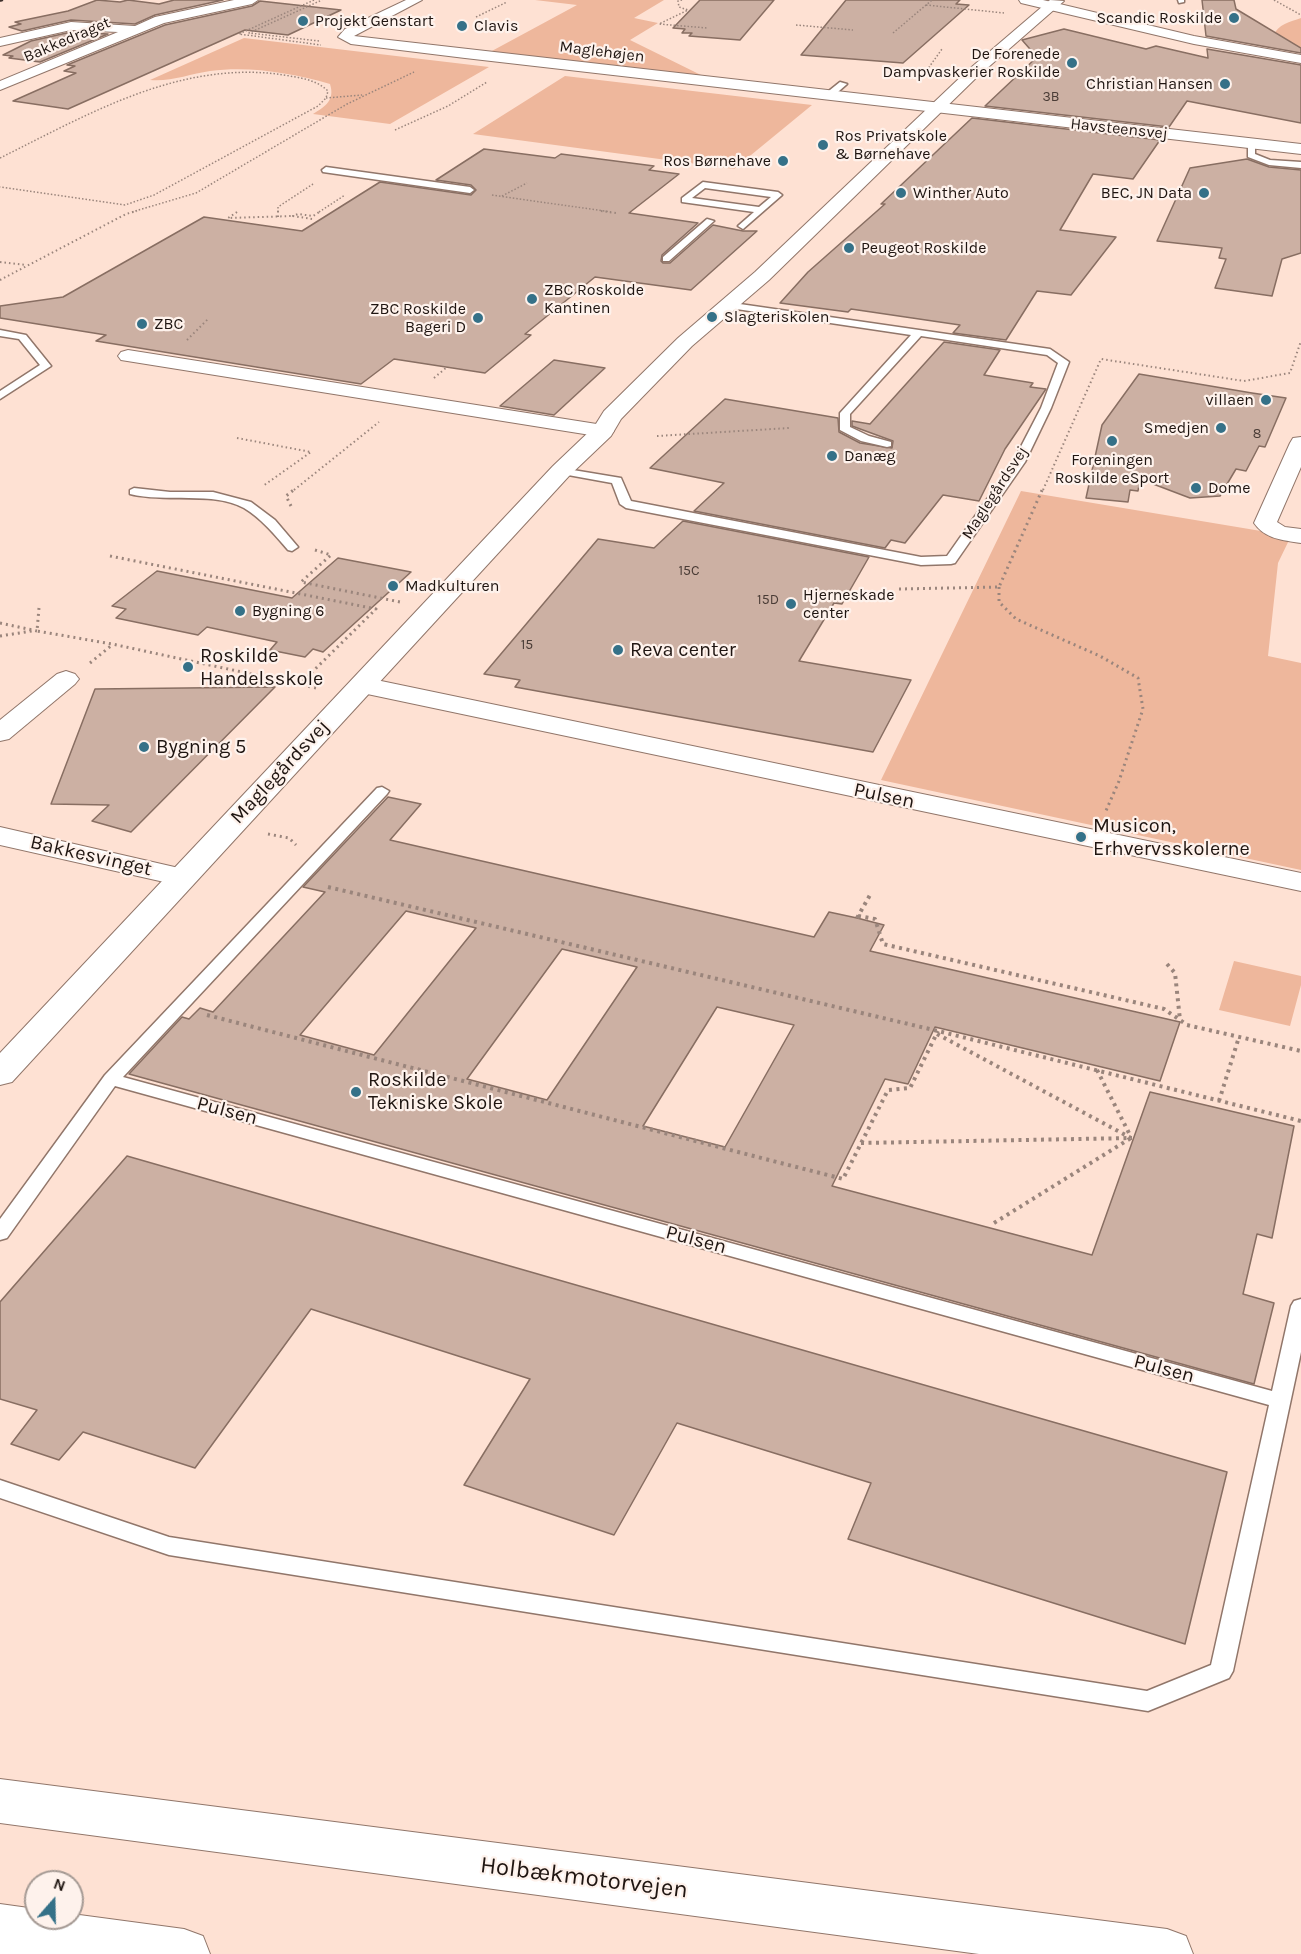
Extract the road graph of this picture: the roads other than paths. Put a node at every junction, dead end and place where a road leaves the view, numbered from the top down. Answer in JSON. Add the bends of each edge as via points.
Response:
{"nodes":[{"id":1,"x":252,"y":0,"type":"edge"},
{"id":2,"x":416,"y":0,"type":"edge"},
{"id":3,"x":1047,"y":4,"type":"edge"},
{"id":4,"x":136,"y":29,"type":"junction"},
{"id":5,"x":0,"y":42,"type":"edge"},
{"id":6,"x":1301,"y":59,"type":"edge"},
{"id":7,"x":843,"y":84,"type":"dead end"},
{"id":8,"x":0,"y":86,"type":"edge"},
{"id":9,"x":828,"y":96,"type":"junction"},
{"id":10,"x":936,"y":109,"type":"junction"},
{"id":11,"x":1251,"y":144,"type":"junction"},
{"id":12,"x":1301,"y":149,"type":"edge"},
{"id":13,"x":1301,"y":165,"type":"edge"},
{"id":14,"x":330,"y":171,"type":"road end"},
{"id":15,"x":470,"y":190,"type":"road end"},
{"id":16,"x":761,"y":210,"type":"junction"},
{"id":17,"x":710,"y":221,"type":"dead end"},
{"id":18,"x":743,"y":226,"type":"dead end"},
{"id":19,"x":666,"y":259,"type":"dead end"},
{"id":20,"x":726,"y":305,"type":"junction"},
{"id":21,"x":0,"y":333,"type":"edge"},
{"id":22,"x":918,"y":333,"type":"junction"},
{"id":23,"x":128,"y":356,"type":"dead end"},
{"id":24,"x":0,"y":396,"type":"edge"},
{"id":25,"x":603,"y":431,"type":"junction"},
{"id":26,"x":1301,"y":443,"type":"edge"},
{"id":27,"x":887,"y":444,"type":"dead end"},
{"id":28,"x":561,"y":471,"type":"junction"},
{"id":29,"x":134,"y":492,"type":"dead end"},
{"id":30,"x":1301,"y":536,"type":"edge"},
{"id":31,"x":292,"y":547,"type":"dead end"},
{"id":32,"x":76,"y":672,"type":"road end"},
{"id":33,"x":357,"y":690,"type":"junction"},
{"id":34,"x":0,"y":733,"type":"edge"},
{"id":35,"x":382,"y":791,"type":"dead end"},
{"id":36,"x":0,"y":836,"type":"edge"},
{"id":37,"x":182,"y":877,"type":"junction"},
{"id":38,"x":1301,"y":882,"type":"edge"},
{"id":39,"x":0,"y":1074,"type":"edge"},
{"id":40,"x":111,"y":1079,"type":"junction"},
{"id":41,"x":0,"y":1233,"type":"edge"},
{"id":42,"x":1301,"y":1306,"type":"edge"},
{"id":43,"x":1281,"y":1401,"type":"junction"},
{"id":44,"x":0,"y":1489,"type":"edge"},
{"id":45,"x":0,"y":1801,"type":"edge"},
{"id":46,"x":0,"y":1929,"type":"edge"},
{"id":47,"x":184,"y":1954,"type":"edge"},
{"id":48,"x":1167,"y":1954,"type":"edge"}],
"edges":[{"from":1,"to":4,"type":"street","name":"Bakkedraget","via":[[183,14]]},
{"from":2,"to":9,"type":"street","name":"Maglehøjen","via":[[345,37]]},
{"from":3,"to":6,"type":"main road","via":[[1218,45]]},
{"from":3,"to":10,"type":"main road","name":"Maglegårdsvej"},
{"from":4,"to":5,"type":"street","via":[[71,26]]},
{"from":4,"to":8,"type":"street","name":"Bakkedraget"},
{"from":7,"to":9,"type":"lane"},
{"from":9,"to":10,"type":"street","name":"Maglehøjen"},
{"from":10,"to":11,"type":"street","name":"Havsteensvej"},
{"from":10,"to":20,"type":"main road","name":"Maglegårdsvej","via":[[762,276]]},
{"from":11,"to":12,"type":"street","name":"Havsteensvej"},
{"from":11,"to":13,"type":"lane","via":[[1251,155],[1269,162]]},
{"from":14,"to":15,"type":"lane"},
{"from":16,"to":16,"type":"lane","via":[[696,202],[686,200],[703,185],[778,195]]},
{"from":16,"to":18,"type":"lane"},
{"from":17,"to":19,"type":"lane"},
{"from":20,"to":22,"type":"lane","name":"Maglegårdsvej"},
{"from":20,"to":25,"type":"main road","name":"Maglegårdsvej","via":[[612,416]]},
{"from":21,"to":24,"type":"lane","via":[[22,338],[46,366]]},
{"from":22,"to":27,"type":"lane","via":[[845,413],[844,428]]},
{"from":22,"to":28,"type":"lane","name":"Maglegårdsvej","via":[[1050,352],[1064,362],[1019,462],[951,560],[921,561],[626,504],[617,480]]},
{"from":23,"to":25,"type":"street"},
{"from":25,"to":28,"type":"main road","name":"Maglegårdsvej"},
{"from":26,"to":30,"type":"street","via":[[1264,523],[1279,532]]},
{"from":28,"to":33,"type":"main road","name":"Maglegårdsvej"},
{"from":29,"to":31,"type":"lane","via":[[213,496],[247,505],[271,523]]},
{"from":32,"to":34,"type":"street"},
{"from":33,"to":37,"type":"main road","name":"Maglegårdsvej"},
{"from":33,"to":38,"type":"street","name":"Pulsen"},
{"from":35,"to":40,"type":"lane"},
{"from":36,"to":37,"type":"street","name":"Bakkesvinget"},
{"from":37,"to":39,"type":"main road","name":"Maglegårdsvej"},
{"from":40,"to":41,"type":"lane"},
{"from":40,"to":43,"type":"lane","name":"Pulsen"},
{"from":42,"to":43,"type":"lane"},
{"from":43,"to":44,"type":"lane","via":[[1221,1671],[1148,1701],[169,1546]]},
{"from":45,"to":48,"type":"main road","name":"Holbækmotorvejen"},
{"from":46,"to":47,"type":"main road"}]}
